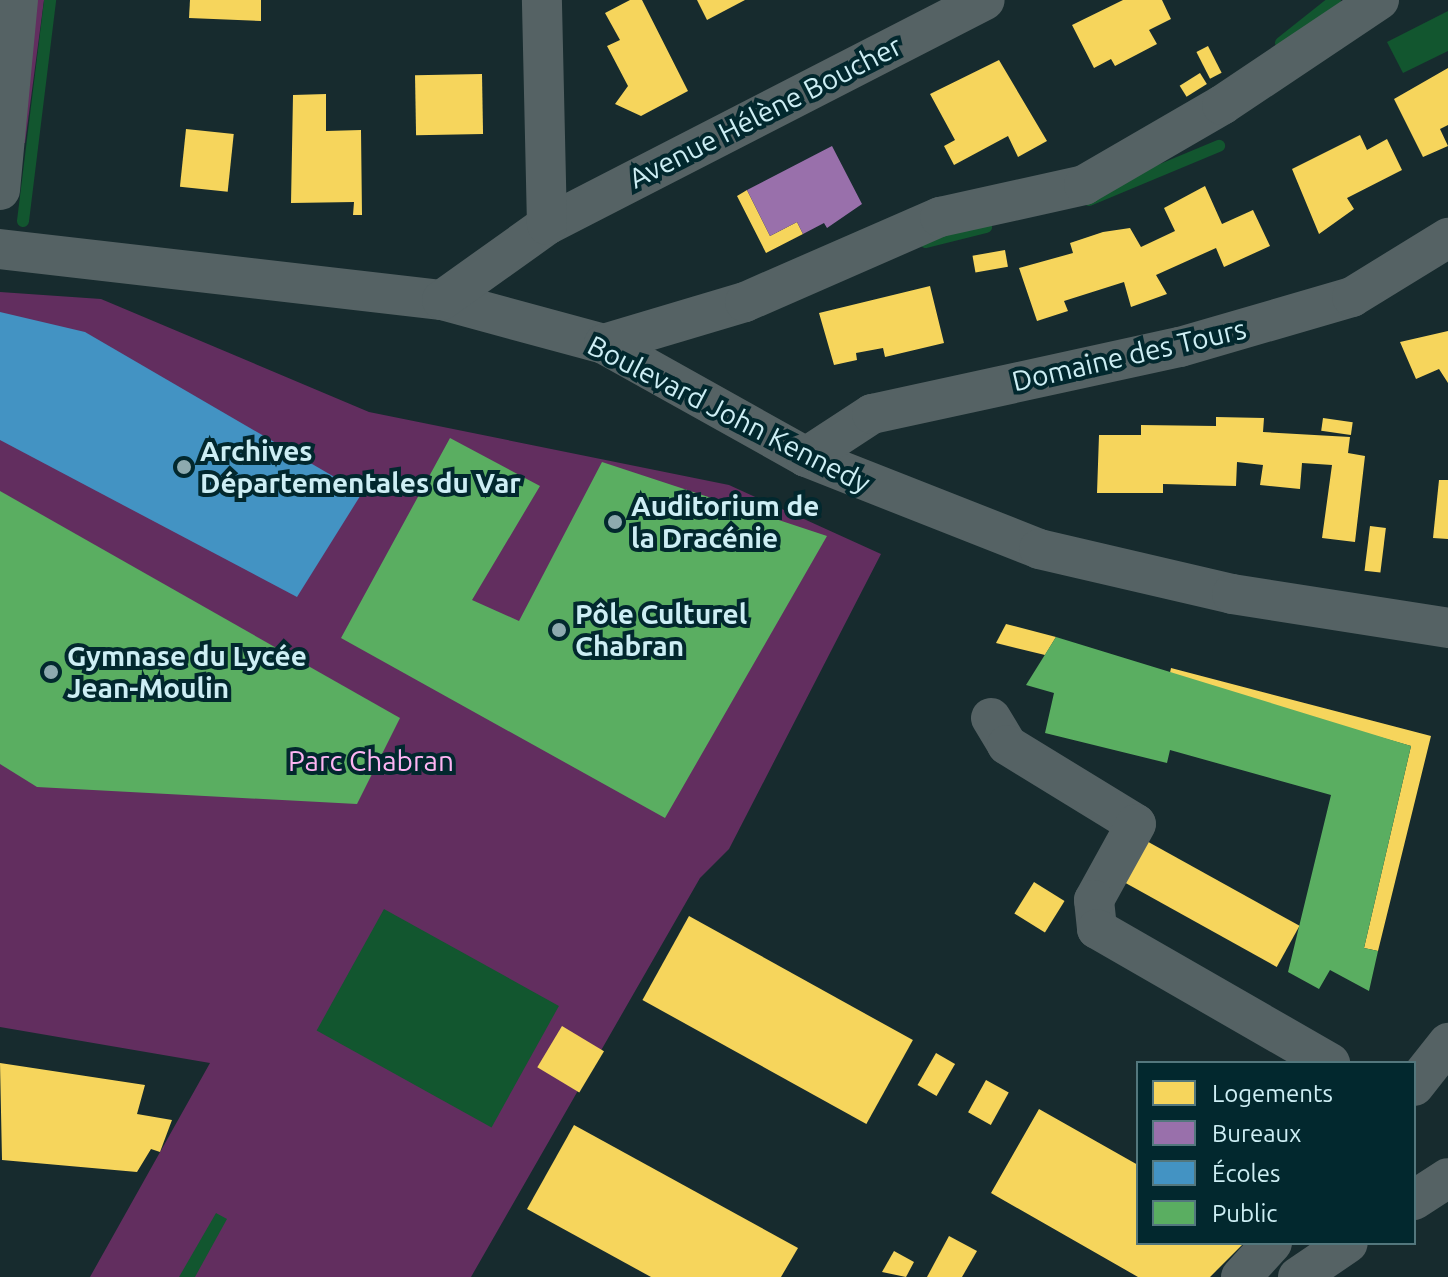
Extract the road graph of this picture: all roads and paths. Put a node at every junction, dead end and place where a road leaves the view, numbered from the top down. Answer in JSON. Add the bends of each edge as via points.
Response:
{"nodes":[{"id":1,"x":542,"y":0,"type":"edge"},
{"id":2,"x":984,"y":0,"type":"edge"},
{"id":3,"x":1379,"y":0,"type":"edge"},
{"id":4,"x":0,"y":39,"type":"edge"},
{"id":5,"x":0,"y":190,"type":"edge"},
{"id":6,"x":547,"y":225,"type":"junction"},
{"id":7,"x":1448,"y":238,"type":"edge"},
{"id":8,"x":0,"y":249,"type":"edge"},
{"id":9,"x":442,"y":300,"type":"junction"},
{"id":10,"x":621,"y":353,"type":"junction"},
{"id":11,"x":806,"y":457,"type":"junction"},
{"id":12,"x":1448,"y":628,"type":"edge"},
{"id":13,"x":991,"y":718,"type":"dead end"},
{"id":14,"x":1448,"y":1043,"type":"edge"},
{"id":15,"x":1327,"y":1061,"type":"edge"},
{"id":16,"x":1416,"y":1083,"type":"edge"},
{"id":17,"x":1448,"y":1178,"type":"edge"},
{"id":18,"x":1416,"y":1199,"type":"edge"},
{"id":19,"x":1270,"y":1245,"type":"edge"},
{"id":20,"x":1345,"y":1245,"type":"edge"},
{"id":21,"x":1241,"y":1277,"type":"edge"},
{"id":22,"x":1298,"y":1277,"type":"edge"}],
"edges":[{"from":1,"to":6,"type":"street"},
{"from":2,"to":6,"type":"street","name":"Avenue Hélène Boucher"},
{"from":3,"to":10,"type":"street","via":[[1222,105],[1084,185],[940,217]]},
{"from":4,"to":5,"type":"street","via":[[18,0],[10,142]]},
{"from":6,"to":9,"type":"street","name":"Avenue Hélène Boucher"},
{"from":7,"to":11,"type":"street","name":"Domaine des Tours","via":[[1352,297],[1180,347],[872,414]]},
{"from":8,"to":9,"type":"street","name":"Boulevard John Kennedy"},
{"from":9,"to":10,"type":"street","name":"Boulevard John Kennedy"},
{"from":10,"to":11,"type":"street","name":"Boulevard John Kennedy"},
{"from":11,"to":12,"type":"street","name":"Boulevard John Kennedy","via":[[1039,549],[1232,594]]},
{"from":13,"to":15,"type":"street","via":[[1007,745],[1136,824],[1094,900],[1097,929]]},
{"from":14,"to":16,"type":"street"},
{"from":17,"to":18,"type":"street"},
{"from":19,"to":21,"type":"street"},
{"from":20,"to":22,"type":"street"}]}
